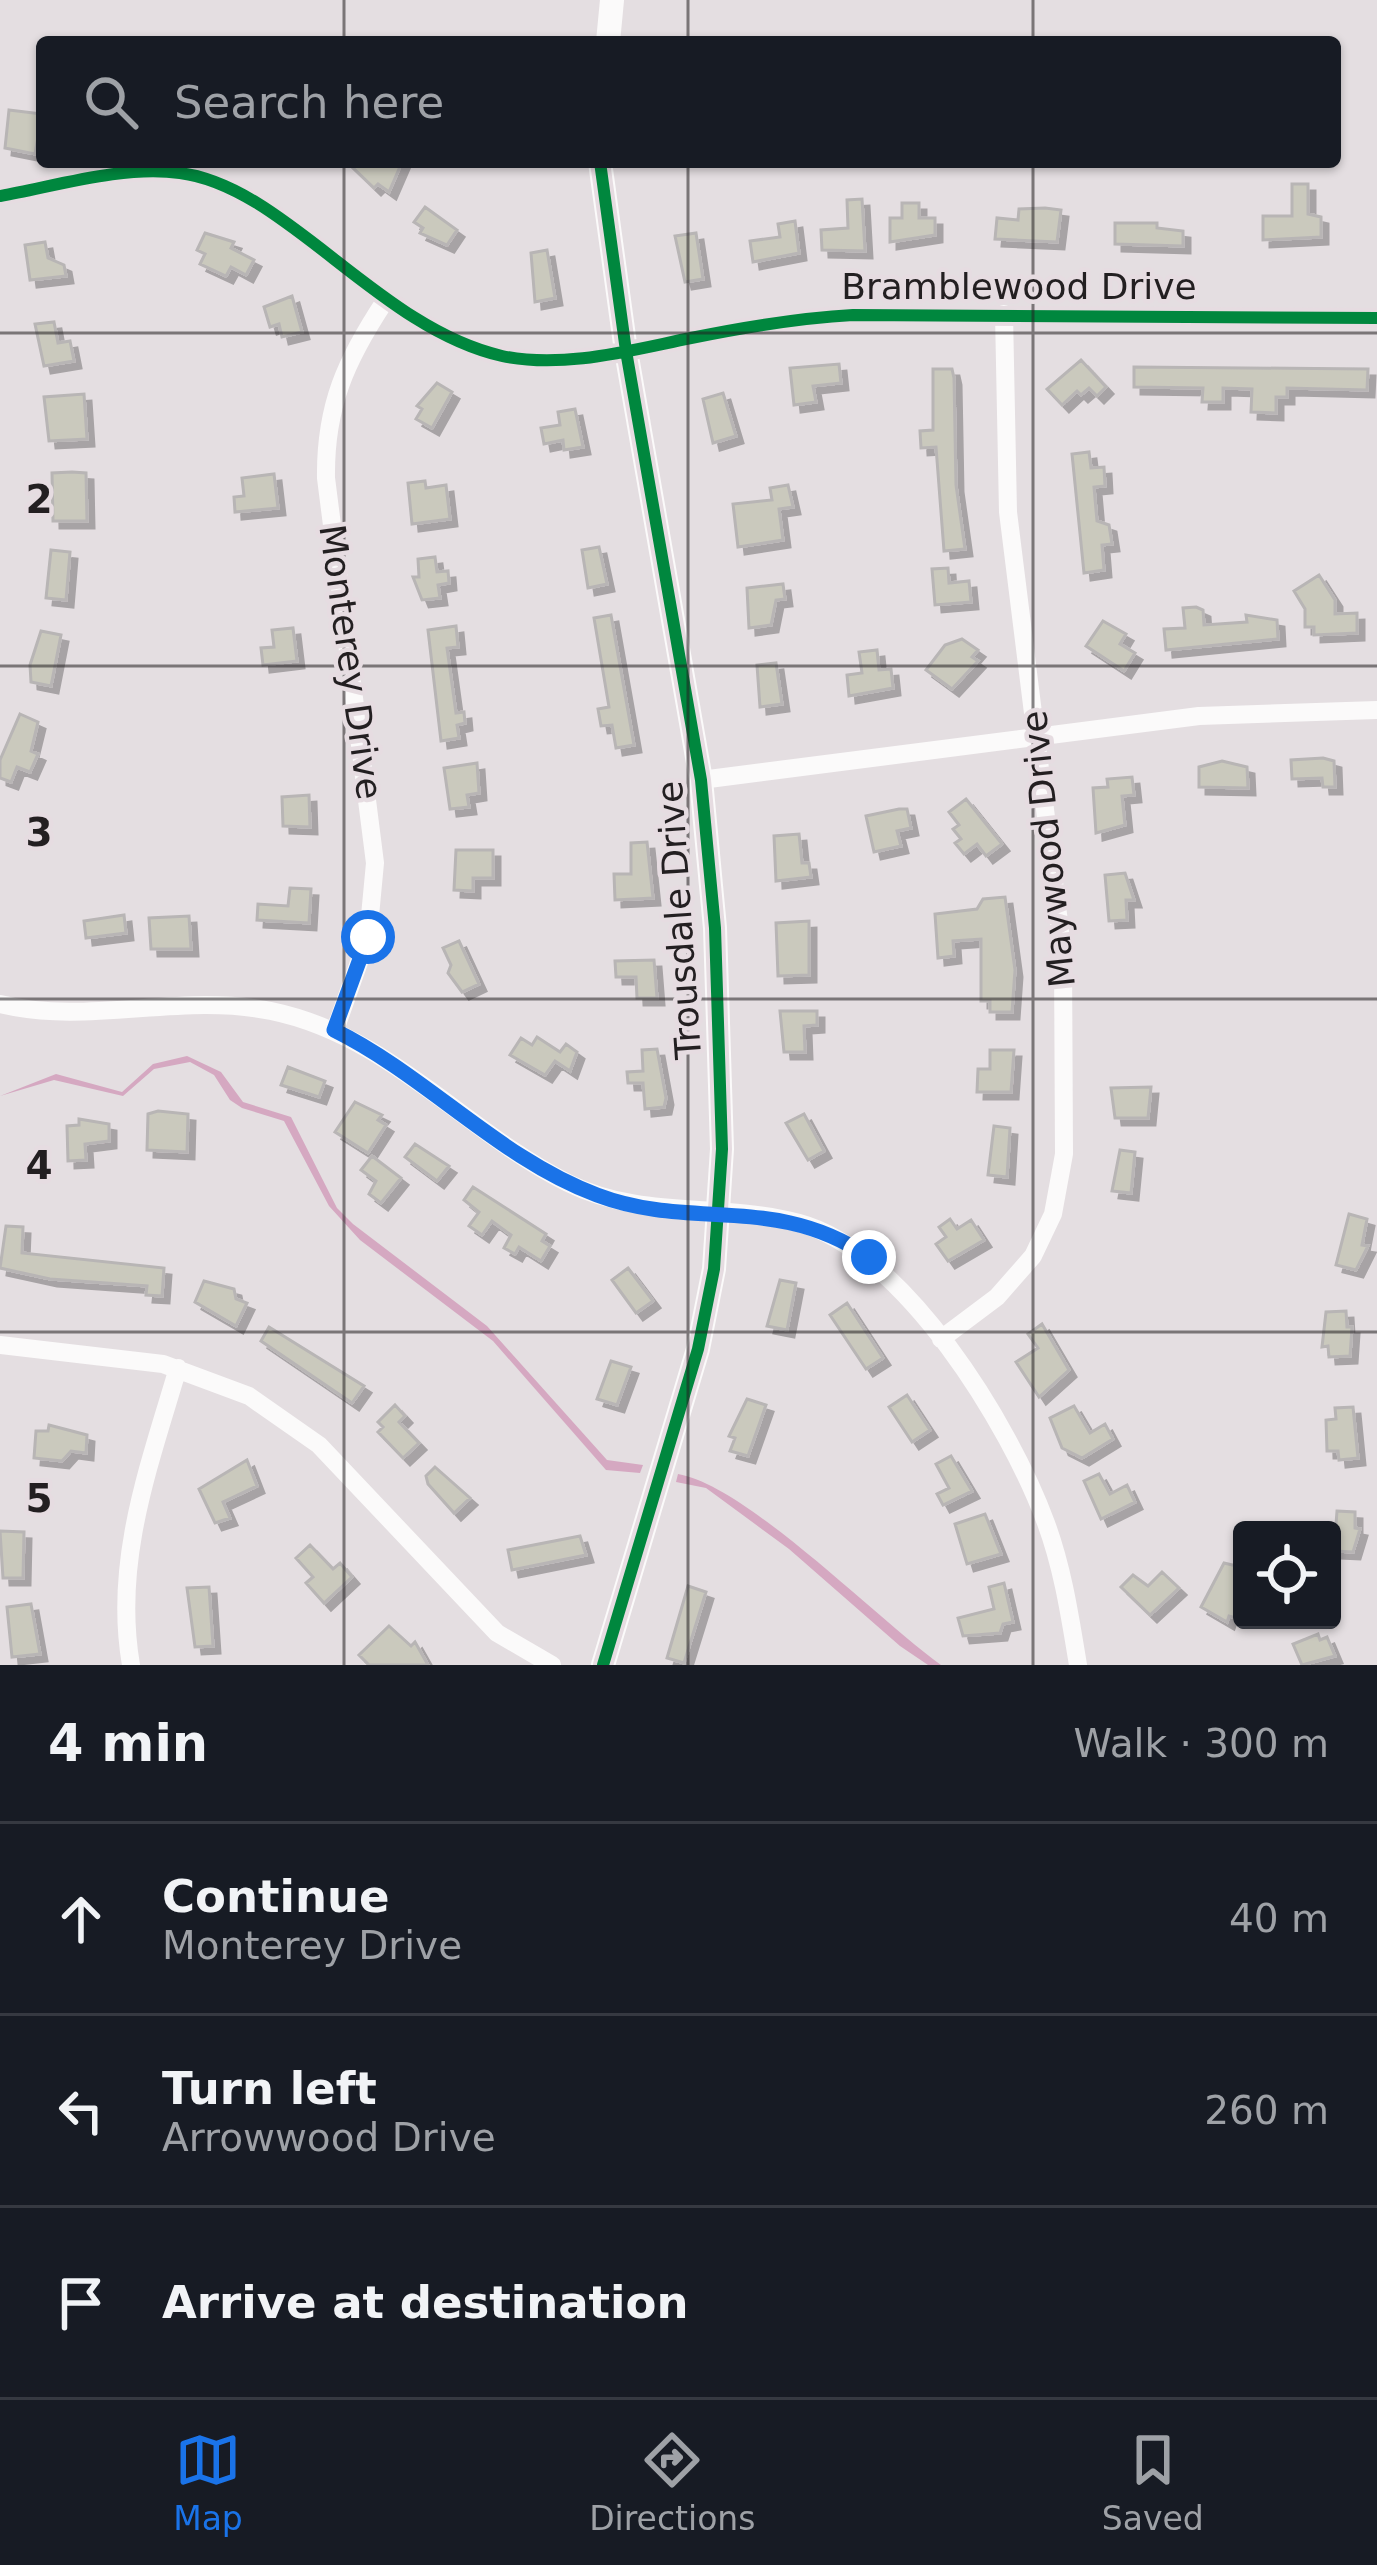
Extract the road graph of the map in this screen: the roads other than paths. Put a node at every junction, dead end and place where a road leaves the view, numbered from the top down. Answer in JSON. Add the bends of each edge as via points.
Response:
{"nodes":[{"id":1,"x":611,"y":0,"type":"edge"},
{"id":2,"x":608,"y":36,"type":"edge"},
{"id":3,"x":601,"y":168,"type":"edge"},
{"id":4,"x":0,"y":196,"type":"edge"},
{"id":5,"x":385,"y":301,"type":"junction"},
{"id":6,"x":1004,"y":314,"type":"junction"},
{"id":7,"x":1377,"y":318,"type":"edge"},
{"id":8,"x":626,"y":351,"type":"junction"},
{"id":9,"x":1377,"y":710,"type":"edge"},
{"id":10,"x":1039,"y":736,"type":"junction"},
{"id":11,"x":701,"y":780,"type":"junction"},
{"id":12,"x":0,"y":1004,"type":"edge"},
{"id":13,"x":334,"y":1030,"type":"junction"},
{"id":14,"x":720,"y":1213,"type":"junction"},
{"id":15,"x":941,"y":1339,"type":"junction"},
{"id":16,"x":0,"y":1345,"type":"edge"},
{"id":17,"x":178,"y":1368,"type":"junction"},
{"id":18,"x":131,"y":1665,"type":"edge"},
{"id":19,"x":552,"y":1665,"type":"edge"},
{"id":20,"x":603,"y":1665,"type":"edge"},
{"id":21,"x":1078,"y":1665,"type":"edge"}],
"edges":[{"from":1,"to":2,"type":"street"},
{"from":3,"to":8,"type":"street","name":"Trousdale Drive"},
{"from":4,"to":5,"type":"street","name":"Bramblewood Drive","via":[[148,173],[202,178],[267,213]]},
{"from":5,"to":8,"type":"street","name":"Bramblewood Drive","via":[[437,334],[499,355]]},
{"from":5,"to":13,"type":"street","name":"Monterey Drive","via":[[344,367],[326,433],[375,863],[368,937]]},
{"from":6,"to":7,"type":"street","name":"Bramblewood Drive"},
{"from":6,"to":8,"type":"street","name":"Bramblewood Drive","via":[[813,317]]},
{"from":6,"to":10,"type":"street","name":"Maywood Drive","via":[[1008,512]]},
{"from":8,"to":11,"type":"street","name":"Trousdale Drive"},
{"from":9,"to":10,"type":"street","via":[[1199,716]]},
{"from":10,"to":11,"type":"street"},
{"from":10,"to":15,"type":"street","name":"Maywood Drive","via":[[1063,954],[1060,1183],[1026,1265]]},
{"from":11,"to":14,"type":"street","name":"Trousdale Drive","via":[[716,928]]},
{"from":12,"to":13,"type":"street","via":[[77,1013],[229,1005]]},
{"from":13,"to":14,"type":"street","via":[[578,1188],[625,1204]]},
{"from":14,"to":15,"type":"street","via":[[797,1222],[854,1247],[901,1287]]},
{"from":14,"to":20,"type":"street","name":"Trousdale Drive","via":[[698,1349]]},
{"from":15,"to":21,"type":"street","via":[[1044,1516]]},
{"from":16,"to":17,"type":"street"},
{"from":17,"to":18,"type":"street","via":[[130,1538],[124,1612]]},
{"from":17,"to":19,"type":"street","via":[[249,1396],[309,1437],[497,1634]]}]}
